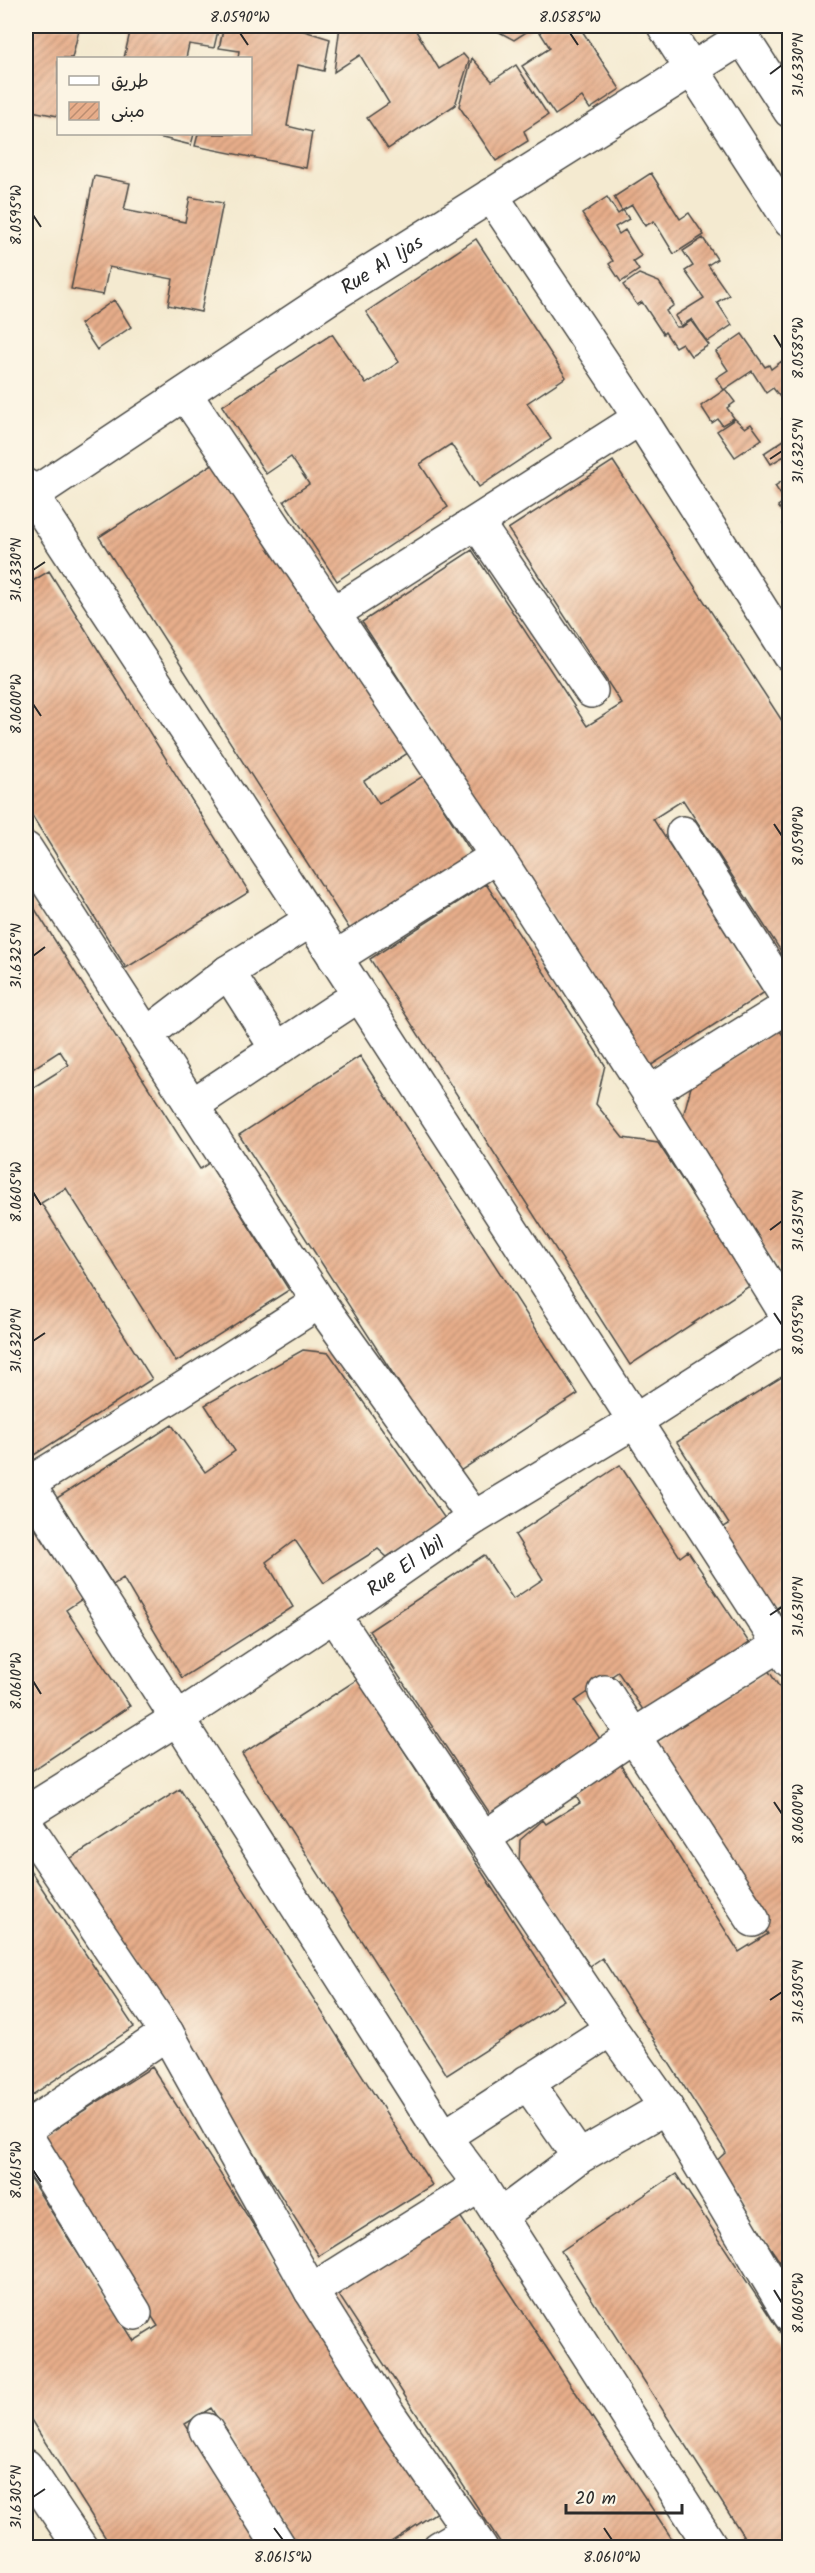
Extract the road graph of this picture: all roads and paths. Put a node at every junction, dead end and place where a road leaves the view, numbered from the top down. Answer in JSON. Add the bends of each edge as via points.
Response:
{"nodes":[{"id":1,"x":664,"y":26,"type":"edge"},
{"id":2,"x":739,"y":31,"type":"edge"},
{"id":3,"x":692,"y":70,"type":"junction"},
{"id":4,"x":789,"y":111,"type":"edge"},
{"id":5,"x":491,"y":195,"type":"junction"},
{"id":6,"x":789,"y":220,"type":"edge"},
{"id":7,"x":185,"y":394,"type":"junction"},
{"id":8,"x":640,"y":418,"type":"junction"},
{"id":9,"x":27,"y":493,"type":"edge"},
{"id":10,"x":477,"y":524,"type":"junction"},
{"id":11,"x":334,"y":613,"type":"junction"},
{"id":12,"x":789,"y":655,"type":"edge"},
{"id":13,"x":591,"y":691,"type":"dead end"},
{"id":14,"x":683,"y":833,"type":"dead end"},
{"id":15,"x":26,"y":849,"type":"edge"},
{"id":16,"x":497,"y":856,"type":"junction"},
{"id":17,"x":311,"y":920,"type":"junction"},
{"id":18,"x":335,"y":958,"type":"junction"},
{"id":19,"x":228,"y":972,"type":"junction"},
{"id":20,"x":359,"y":995,"type":"junction"},
{"id":21,"x":789,"y":1003,"type":"edge"},
{"id":22,"x":147,"y":1034,"type":"junction"},
{"id":23,"x":276,"y":1049,"type":"junction"},
{"id":24,"x":649,"y":1093,"type":"junction"},
{"id":25,"x":191,"y":1106,"type":"junction"},
{"id":26,"x":319,"y":1302,"type":"junction"},
{"id":27,"x":789,"y":1321,"type":"edge"},
{"id":28,"x":635,"y":1421,"type":"junction"},
{"id":29,"x":26,"y":1483,"type":"edge"},
{"id":30,"x":474,"y":1518,"type":"junction"},
{"id":31,"x":334,"y":1615,"type":"junction"},
{"id":32,"x":786,"y":1648,"type":"edge"},
{"id":33,"x":605,"y":1692,"type":"dead end"},
{"id":34,"x":178,"y":1718,"type":"junction"},
{"id":35,"x":633,"y":1737,"type":"junction"},
{"id":36,"x":26,"y":1814,"type":"edge"},
{"id":37,"x":26,"y":1824,"type":"edge"},
{"id":38,"x":484,"y":1838,"type":"junction"},
{"id":39,"x":753,"y":1920,"type":"dead end"},
{"id":40,"x":611,"y":2030,"type":"junction"},
{"id":41,"x":167,"y":2033,"type":"junction"},
{"id":42,"x":527,"y":2082,"type":"junction"},
{"id":43,"x":666,"y":2107,"type":"junction"},
{"id":44,"x":26,"y":2128,"type":"edge"},
{"id":45,"x":26,"y":2136,"type":"edge"},
{"id":46,"x":444,"y":2137,"type":"junction"},
{"id":47,"x":579,"y":2157,"type":"junction"},
{"id":48,"x":480,"y":2185,"type":"junction"},
{"id":49,"x":500,"y":2216,"type":"junction"},
{"id":50,"x":311,"y":2291,"type":"junction"},
{"id":51,"x":135,"y":2313,"type":"dead end"},
{"id":52,"x":789,"y":2315,"type":"edge"},
{"id":53,"x":206,"y":2430,"type":"dead end"},
{"id":54,"x":28,"y":2478,"type":"edge"},
{"id":55,"x":476,"y":2539,"type":"edge"},
{"id":56,"x":81,"y":2547,"type":"edge"},
{"id":57,"x":280,"y":2547,"type":"edge"},
{"id":58,"x":439,"y":2547,"type":"edge"},
{"id":59,"x":712,"y":2547,"type":"edge"}],
"edges":[{"from":1,"to":3,"type":"street"},
{"from":2,"to":3,"type":"street","name":"Rue Al Ijas"},
{"from":2,"to":4,"type":"street"},
{"from":3,"to":5,"type":"street","name":"Rue Al Ijas"},
{"from":3,"to":6,"type":"street"},
{"from":5,"to":7,"type":"street","name":"Rue Al Ijas"},
{"from":5,"to":8,"type":"street"},
{"from":7,"to":9,"type":"street","name":"Rue Al Ijas"},
{"from":7,"to":11,"type":"street"},
{"from":8,"to":10,"type":"street"},
{"from":8,"to":12,"type":"street"},
{"from":9,"to":17,"type":"street"},
{"from":10,"to":11,"type":"street"},
{"from":10,"to":13,"type":"street"},
{"from":11,"to":16,"type":"street"},
{"from":14,"to":21,"type":"street"},
{"from":15,"to":22,"type":"street"},
{"from":16,"to":18,"type":"street"},
{"from":16,"to":24,"type":"street"},
{"from":17,"to":18,"type":"street"},
{"from":17,"to":19,"type":"street"},
{"from":18,"to":20,"type":"street"},
{"from":19,"to":22,"type":"street"},
{"from":19,"to":23,"type":"street"},
{"from":20,"to":23,"type":"street"},
{"from":20,"to":28,"type":"street"},
{"from":21,"to":24,"type":"street"},
{"from":22,"to":25,"type":"street"},
{"from":23,"to":25,"type":"street"},
{"from":24,"to":27,"type":"street"},
{"from":25,"to":26,"type":"street"},
{"from":26,"to":29,"type":"street"},
{"from":26,"to":30,"type":"street"},
{"from":27,"to":28,"type":"street","name":"Rue El Ibil"},
{"from":28,"to":30,"type":"street","name":"Rue El Ibil"},
{"from":28,"to":32,"type":"street"},
{"from":29,"to":34,"type":"street"},
{"from":30,"to":31,"type":"street","name":"Rue El Ibil"},
{"from":31,"to":34,"type":"street","name":"Rue El Ibil"},
{"from":31,"to":38,"type":"street"},
{"from":32,"to":35,"type":"street"},
{"from":33,"to":35,"type":"street"},
{"from":34,"to":36,"type":"street","name":"Rue El Ibil"},
{"from":34,"to":46,"type":"street"},
{"from":35,"to":38,"type":"street"},
{"from":35,"to":39,"type":"street"},
{"from":37,"to":41,"type":"street"},
{"from":38,"to":40,"type":"street"},
{"from":40,"to":42,"type":"street"},
{"from":40,"to":43,"type":"street"},
{"from":41,"to":44,"type":"street"},
{"from":41,"to":50,"type":"street"},
{"from":42,"to":46,"type":"street"},
{"from":42,"to":47,"type":"street"},
{"from":43,"to":47,"type":"street"},
{"from":43,"to":52,"type":"street"},
{"from":45,"to":51,"type":"street"},
{"from":46,"to":48,"type":"street"},
{"from":47,"to":49,"type":"street"},
{"from":48,"to":49,"type":"street"},
{"from":48,"to":50,"type":"street"},
{"from":49,"to":59,"type":"street"},
{"from":50,"to":55,"type":"street","via":[[388,2413]]},
{"from":53,"to":57,"type":"street"},
{"from":54,"to":56,"type":"street"},
{"from":55,"to":58,"type":"street"}]}
